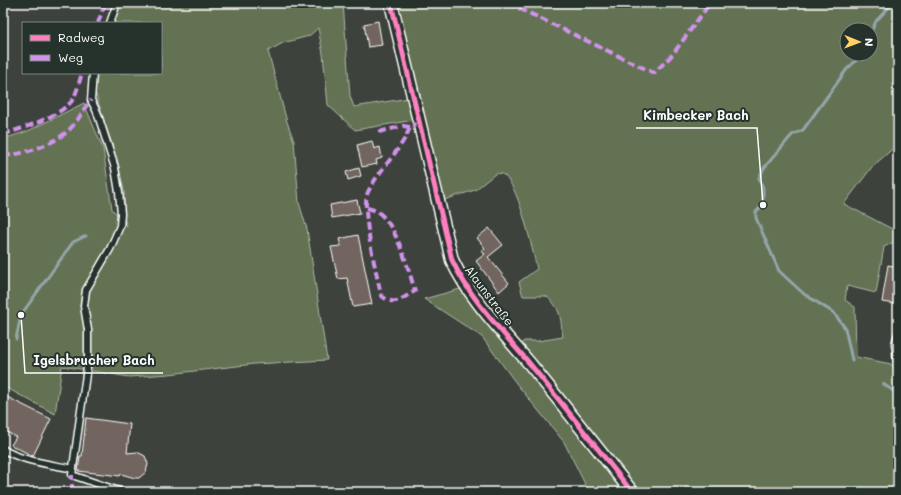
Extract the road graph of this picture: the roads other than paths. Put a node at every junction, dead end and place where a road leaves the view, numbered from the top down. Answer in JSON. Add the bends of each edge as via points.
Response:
{"nodes":[{"id":1,"x":117,"y":3,"type":"edge"},
{"id":2,"x":391,"y":3,"type":"edge"},
{"id":3,"x":110,"y":22,"type":"edge"},
{"id":4,"x":93,"y":74,"type":"edge"},
{"id":5,"x":898,"y":334,"type":"edge"},
{"id":6,"x":898,"y":369,"type":"edge"},
{"id":7,"x":3,"y":449,"type":"edge"},
{"id":8,"x":6,"y":455,"type":"edge"},
{"id":9,"x":73,"y":469,"type":"junction"},
{"id":10,"x":122,"y":492,"type":"edge"},
{"id":11,"x":632,"y":492,"type":"edge"}],
"edges":[{"from":1,"to":3,"type":"lane"},
{"from":2,"to":11,"type":"street","name":"Alaunstraße","via":[[452,260],[458,273],[479,303]]},
{"from":4,"to":9,"type":"lane","via":[[91,100],[115,168],[121,214],[120,226],[110,249],[86,290],[84,306],[88,330],[88,360]]},
{"from":5,"to":6,"type":"lane","via":[[895,344]]},
{"from":7,"to":8,"type":"lane"},
{"from":8,"to":9,"type":"lane"},
{"from":9,"to":10,"type":"lane","via":[[72,475]]}]}
